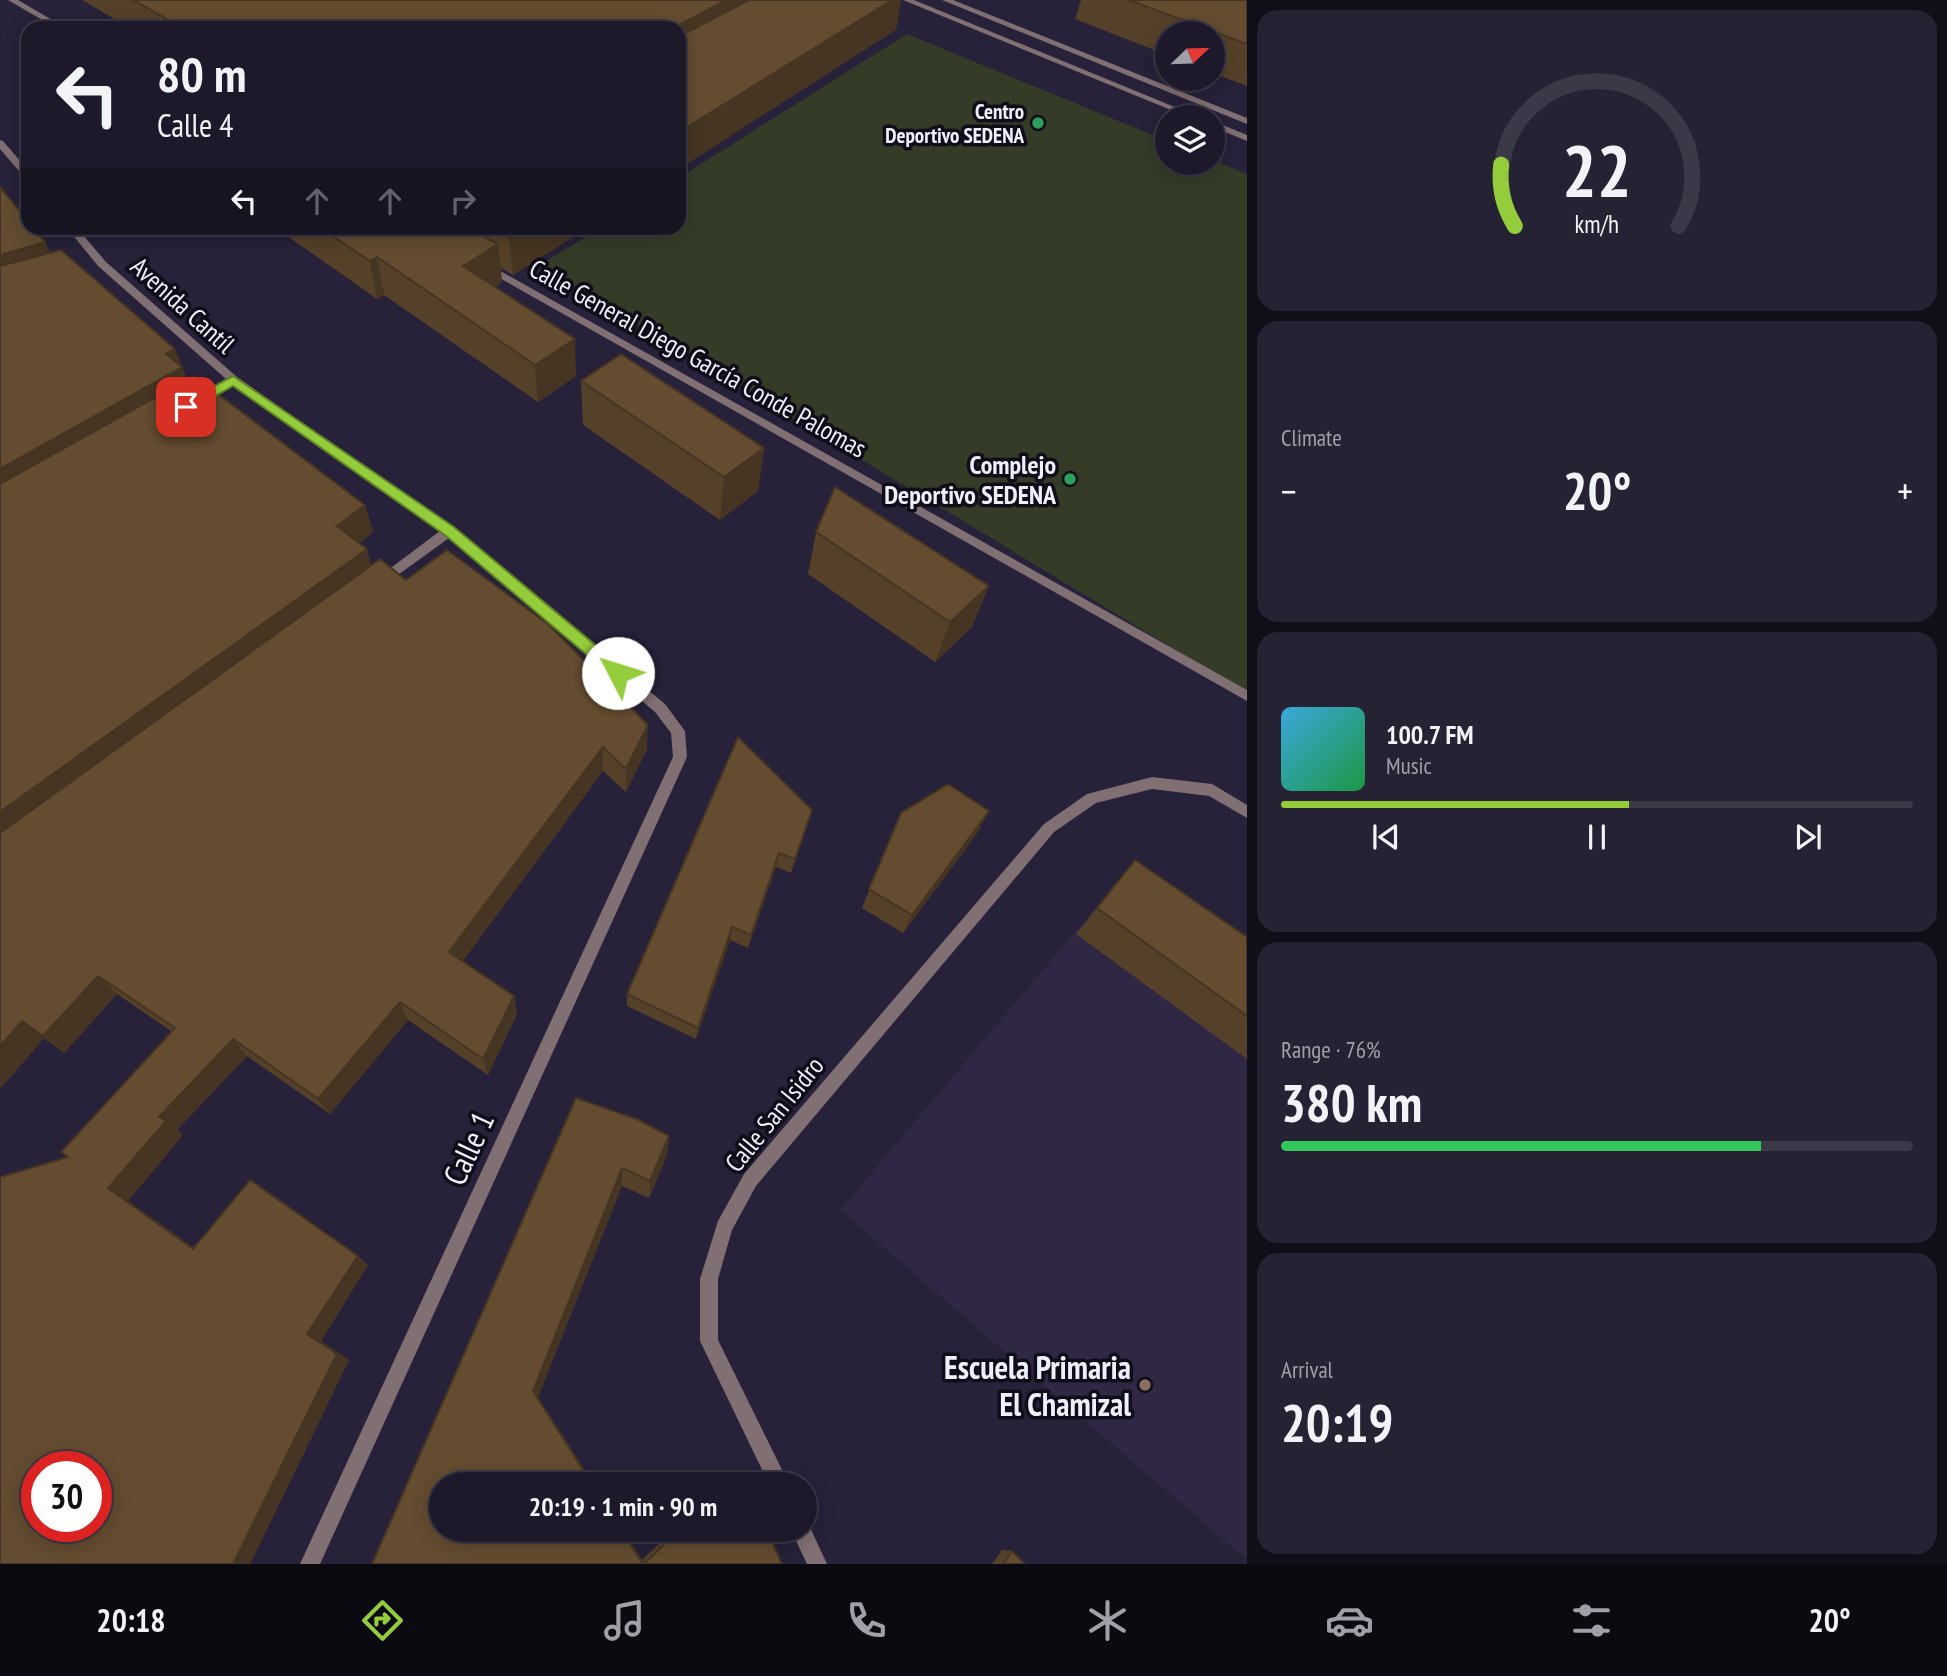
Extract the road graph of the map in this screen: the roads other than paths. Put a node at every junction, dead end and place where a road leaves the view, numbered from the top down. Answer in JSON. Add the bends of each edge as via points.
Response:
{"nodes":[{"id":1,"x":12,"y":0,"type":"edge"},
{"id":2,"x":907,"y":0,"type":"edge"},
{"id":3,"x":946,"y":0,"type":"edge"},
{"id":4,"x":50,"y":21,"type":"edge"},
{"id":5,"x":1165,"y":105,"type":"edge"},
{"id":6,"x":1247,"y":121,"type":"edge"},
{"id":7,"x":1225,"y":129,"type":"edge"},
{"id":8,"x":1247,"y":138,"type":"edge"},
{"id":9,"x":0,"y":143,"type":"edge"},
{"id":10,"x":21,"y":168,"type":"edge"},
{"id":11,"x":78,"y":235,"type":"edge"},
{"id":12,"x":478,"y":261,"type":"edge"},
{"id":13,"x":102,"y":264,"type":"junction"},
{"id":14,"x":90,"y":267,"type":"dead end"},
{"id":15,"x":233,"y":380,"type":"junction"},
{"id":16,"x":186,"y":407,"type":"edge"},
{"id":17,"x":449,"y":531,"type":"junction"},
{"id":18,"x":371,"y":589,"type":"edge"},
{"id":19,"x":1247,"y":696,"type":"edge"},
{"id":20,"x":680,"y":757,"type":"joint"},
{"id":21,"x":1247,"y":812,"type":"edge"},
{"id":22,"x":773,"y":1472,"type":"edge"},
{"id":23,"x":807,"y":1542,"type":"edge"},
{"id":24,"x":310,"y":1564,"type":"edge"},
{"id":25,"x":817,"y":1564,"type":"edge"}],
"edges":[{"from":1,"to":4,"type":"street"},
{"from":2,"to":5,"type":"street"},
{"from":3,"to":6,"type":"street"},
{"from":7,"to":8,"type":"street"},
{"from":9,"to":10,"type":"street"},
{"from":11,"to":13,"type":"street","name":"Avenida Cantíl"},
{"from":12,"to":19,"type":"street","name":"Calle General Diego García Conde Palomas"},
{"from":13,"to":14,"type":"street"},
{"from":13,"to":15,"type":"street","name":"Avenida Cantíl"},
{"from":15,"to":16,"type":"street"},
{"from":15,"to":17,"type":"street","name":"Avenida Cantíl"},
{"from":17,"to":18,"type":"street"},
{"from":17,"to":20,"type":"street","name":"Avenida Cantíl","via":[[660,708],[678,731]]},
{"from":20,"to":24,"type":"street","name":"Calle 1"},
{"from":21,"to":22,"type":"street","name":"Calle San Isidro","via":[[1212,790],[1152,783],[1092,798],[1049,828],[750,1180],[724,1227],[709,1279],[709,1341]]},
{"from":23,"to":25,"type":"street"}]}
